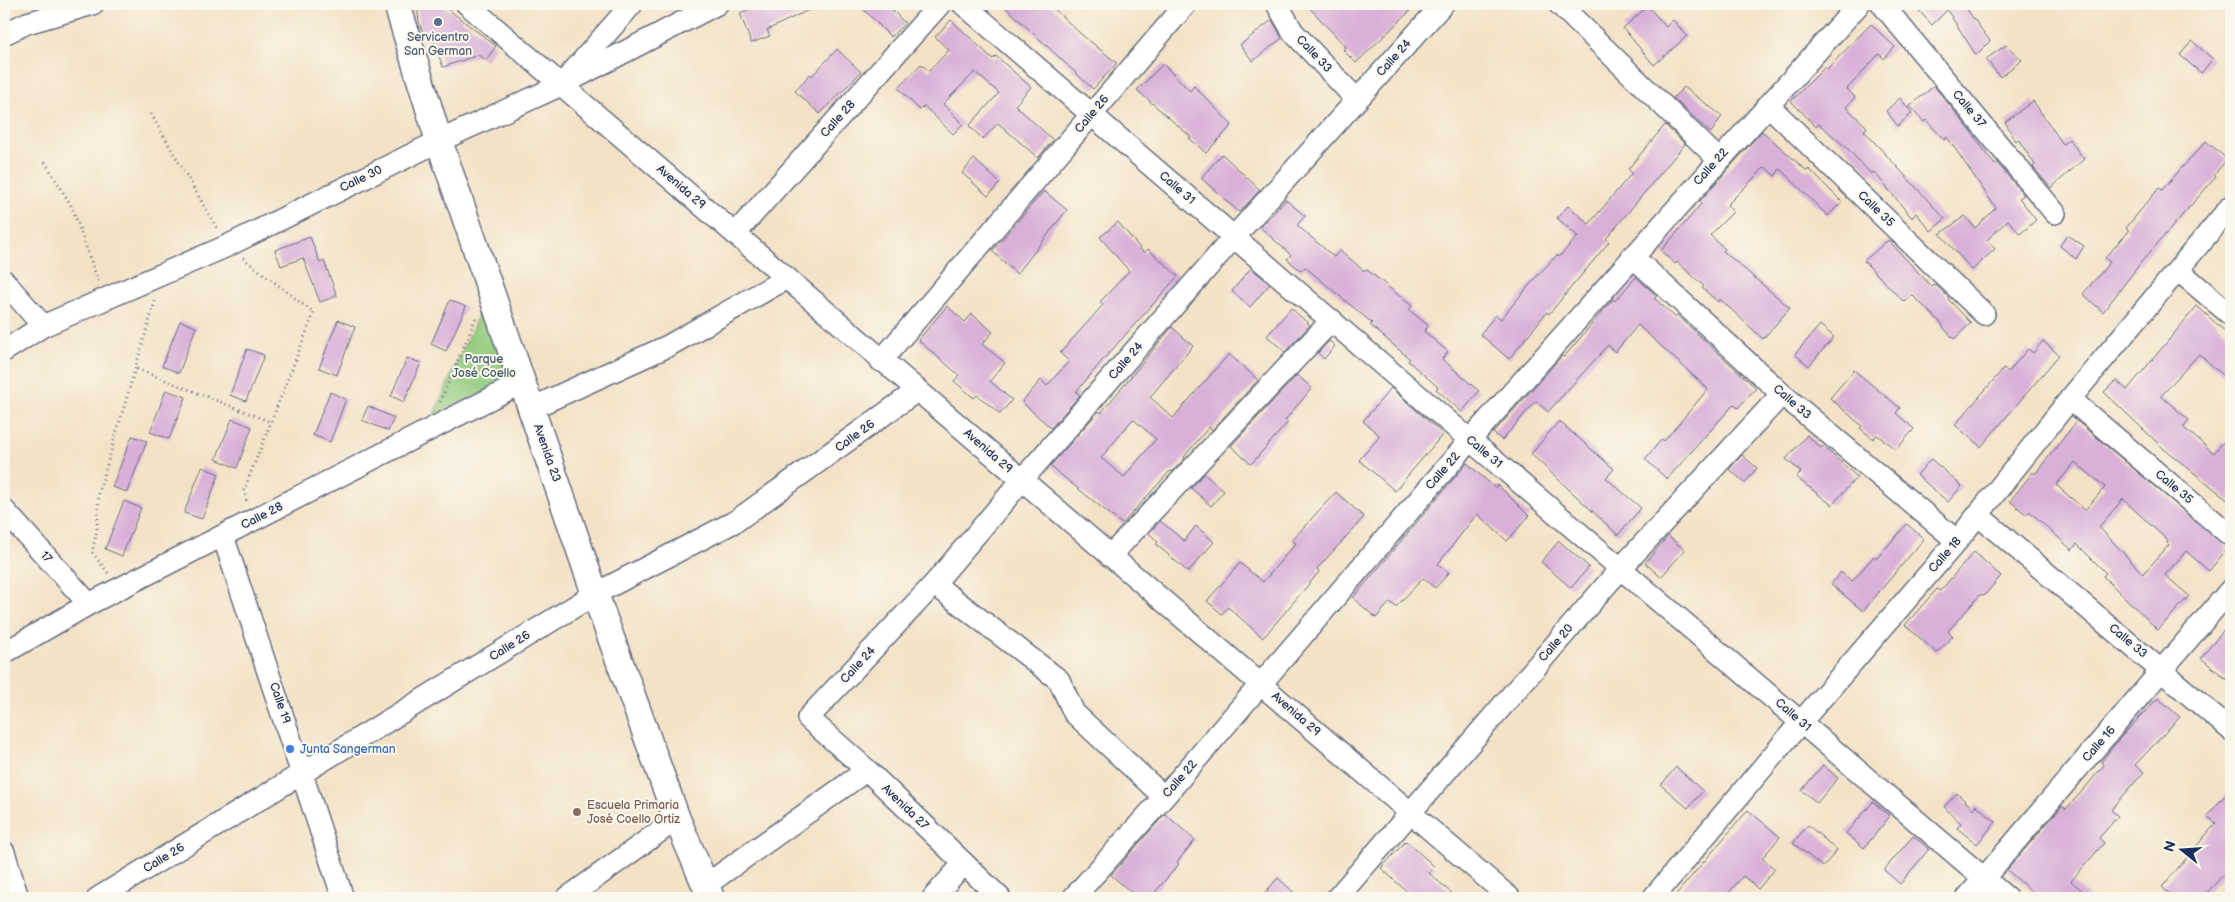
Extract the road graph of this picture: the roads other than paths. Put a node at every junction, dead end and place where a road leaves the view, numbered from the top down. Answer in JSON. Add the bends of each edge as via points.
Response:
{"nodes":[{"id":1,"x":93,"y":4,"type":"edge"},
{"id":2,"x":397,"y":4,"type":"edge"},
{"id":3,"x":466,"y":4,"type":"edge"},
{"id":4,"x":632,"y":4,"type":"edge"},
{"id":5,"x":718,"y":4,"type":"edge"},
{"id":6,"x":940,"y":4,"type":"edge"},
{"id":7,"x":963,"y":4,"type":"edge"},
{"id":8,"x":1186,"y":4,"type":"edge"},
{"id":9,"x":1277,"y":4,"type":"edge"},
{"id":10,"x":1444,"y":4,"type":"edge"},
{"id":11,"x":1559,"y":4,"type":"edge"},
{"id":12,"x":1859,"y":4,"type":"edge"},
{"id":13,"x":1882,"y":4,"type":"edge"},
{"id":14,"x":4,"y":34,"type":"edge"},
{"id":15,"x":561,"y":85,"type":"junction"},
{"id":16,"x":1356,"y":99,"type":"junction"},
{"id":17,"x":1768,"y":105,"type":"junction"},
{"id":18,"x":1092,"y":115,"type":"junction"},
{"id":19,"x":439,"y":141,"type":"junction"},
{"id":20,"x":1718,"y":160,"type":"junction"},
{"id":21,"x":2231,"y":206,"type":"edge"},
{"id":22,"x":2055,"y":213,"type":"dead end"},
{"id":23,"x":735,"y":234,"type":"junction"},
{"id":24,"x":1234,"y":237,"type":"junction"},
{"id":25,"x":1632,"y":256,"type":"junction"},
{"id":26,"x":2178,"y":270,"type":"junction"},
{"id":27,"x":787,"y":278,"type":"junction"},
{"id":28,"x":4,"y":281,"type":"edge"},
{"id":29,"x":1984,"y":314,"type":"dead end"},
{"id":30,"x":2231,"y":315,"type":"edge"},
{"id":31,"x":1332,"y":320,"type":"junction"},
{"id":32,"x":44,"y":326,"type":"junction"},
{"id":33,"x":4,"y":351,"type":"edge"},
{"id":34,"x":882,"y":361,"type":"junction"},
{"id":35,"x":523,"y":382,"type":"junction"},
{"id":36,"x":918,"y":390,"type":"junction"},
{"id":37,"x":1782,"y":394,"type":"junction"},
{"id":38,"x":2070,"y":399,"type":"junction"},
{"id":39,"x":532,"y":408,"type":"junction"},
{"id":40,"x":1470,"y":440,"type":"junction"},
{"id":41,"x":1022,"y":480,"type":"junction"},
{"id":42,"x":4,"y":510,"type":"edge"},
{"id":43,"x":1978,"y":515,"type":"junction"},
{"id":44,"x":223,"y":536,"type":"junction"},
{"id":45,"x":2231,"y":536,"type":"edge"},
{"id":46,"x":1958,"y":541,"type":"junction"},
{"id":47,"x":1110,"y":556,"type":"junction"},
{"id":48,"x":1621,"y":568,"type":"junction"},
{"id":49,"x":934,"y":584,"type":"junction"},
{"id":50,"x":2231,"y":590,"type":"edge"},
{"id":51,"x":594,"y":594,"type":"junction"},
{"id":52,"x":89,"y":604,"type":"junction"},
{"id":53,"x":4,"y":653,"type":"edge"},
{"id":54,"x":2162,"y":670,"type":"junction"},
{"id":55,"x":1261,"y":684,"type":"junction"},
{"id":56,"x":808,"y":718,"type":"joint"},
{"id":57,"x":1801,"y":722,"type":"junction"},
{"id":58,"x":2231,"y":730,"type":"edge"},
{"id":59,"x":867,"y":770,"type":"junction"},
{"id":60,"x":304,"y":773,"type":"junction"},
{"id":61,"x":1164,"y":797,"type":"junction"},
{"id":62,"x":1409,"y":812,"type":"junction"},
{"id":63,"x":677,"y":819,"type":"junction"},
{"id":64,"x":4,"y":852,"type":"edge"},
{"id":65,"x":964,"y":863,"type":"junction"},
{"id":66,"x":1984,"y":878,"type":"junction"},
{"id":67,"x":708,"y":891,"type":"edge"},
{"id":68,"x":18,"y":898,"type":"edge"},
{"id":69,"x":98,"y":898,"type":"edge"},
{"id":70,"x":343,"y":898,"type":"edge"},
{"id":71,"x":567,"y":898,"type":"edge"},
{"id":72,"x":933,"y":898,"type":"edge"},
{"id":73,"x":1000,"y":898,"type":"edge"},
{"id":74,"x":1073,"y":898,"type":"edge"},
{"id":75,"x":1337,"y":898,"type":"edge"},
{"id":76,"x":1510,"y":898,"type":"edge"},
{"id":77,"x":1654,"y":898,"type":"edge"},
{"id":78,"x":1967,"y":898,"type":"edge"},
{"id":79,"x":2007,"y":898,"type":"edge"}],
"edges":[{"from":1,"to":14,"type":"street","via":[[27,23]]},
{"from":2,"to":19,"type":"main road","name":"Avenida 23"},
{"from":3,"to":15,"type":"street","name":"Avenida 29"},
{"from":4,"to":15,"type":"street"},
{"from":5,"to":15,"type":"street","name":"Calle 30"},
{"from":6,"to":23,"type":"street","name":"Calle 28"},
{"from":7,"to":18,"type":"street","name":"Calle 31"},
{"from":8,"to":18,"type":"street","name":"Calle 26"},
{"from":9,"to":16,"type":"street","name":"Calle 33","via":[[1293,32]]},
{"from":10,"to":16,"type":"street","name":"Calle 24"},
{"from":11,"to":20,"type":"street"},
{"from":12,"to":17,"type":"street","name":"Calle 22"},
{"from":13,"to":22,"type":"street","name":"Calle 37"},
{"from":15,"to":19,"type":"street","name":"Calle 30"},
{"from":15,"to":23,"type":"street","name":"Avenida 29"},
{"from":16,"to":24,"type":"street","name":"Calle 24"},
{"from":17,"to":20,"type":"street","name":"Calle 22"},
{"from":17,"to":29,"type":"street","name":"Calle 35"},
{"from":18,"to":24,"type":"street","name":"Calle 31"},
{"from":18,"to":34,"type":"street","name":"Calle 26"},
{"from":19,"to":32,"type":"street","name":"Calle 30","via":[[226,246]]},
{"from":19,"to":35,"type":"main road","name":"Avenida 23"},
{"from":20,"to":25,"type":"street","name":"Calle 22"},
{"from":21,"to":26,"type":"street","name":"Calle 18"},
{"from":23,"to":27,"type":"street","name":"Avenida 29"},
{"from":24,"to":31,"type":"street","name":"Calle 31"},
{"from":24,"to":41,"type":"street","name":"Calle 24"},
{"from":25,"to":37,"type":"street","name":"Calle 33"},
{"from":25,"to":40,"type":"street","name":"Calle 22"},
{"from":26,"to":30,"type":"street"},
{"from":26,"to":38,"type":"street","name":"Calle 18"},
{"from":27,"to":34,"type":"street","name":"Avenida 29"},
{"from":27,"to":39,"type":"street","via":[[668,346]]},
{"from":28,"to":32,"type":"street"},
{"from":31,"to":40,"type":"street","name":"Calle 31"},
{"from":31,"to":47,"type":"street"},
{"from":32,"to":33,"type":"street","name":"Calle 30"},
{"from":34,"to":36,"type":"street","name":"Avenida 29"},
{"from":35,"to":39,"type":"main road","name":"Avenida 23"},
{"from":35,"to":44,"type":"street","name":"Calle 28"},
{"from":36,"to":41,"type":"street","name":"Avenida 29"},
{"from":36,"to":51,"type":"street","name":"Calle 26","via":[[736,521]]},
{"from":37,"to":46,"type":"street","name":"Calle 33"},
{"from":37,"to":48,"type":"street","name":"Calle 20"},
{"from":38,"to":43,"type":"street","name":"Calle 18"},
{"from":38,"to":45,"type":"street","name":"Calle 35"},
{"from":39,"to":51,"type":"main road","name":"Avenida 23"},
{"from":40,"to":48,"type":"street","name":"Calle 31"},
{"from":40,"to":55,"type":"street","name":"Calle 22"},
{"from":41,"to":47,"type":"street","name":"Avenida 29"},
{"from":41,"to":49,"type":"street","name":"Calle 24"},
{"from":42,"to":52,"type":"street","name":"17"},
{"from":43,"to":46,"type":"street","name":"Calle 18"},
{"from":43,"to":54,"type":"street","name":"Calle 33"},
{"from":44,"to":52,"type":"street","name":"Calle 28"},
{"from":44,"to":60,"type":"street","name":"Calle 19"},
{"from":46,"to":57,"type":"street","name":"Calle 18"},
{"from":47,"to":55,"type":"street","name":"Avenida 29"},
{"from":48,"to":57,"type":"street","name":"Calle 31"},
{"from":48,"to":62,"type":"street","name":"Calle 20"},
{"from":49,"to":56,"type":"street","name":"Calle 24"},
{"from":49,"to":61,"type":"street","via":[[1059,680],[1074,713]]},
{"from":50,"to":54,"type":"street","name":"Calle 16"},
{"from":51,"to":60,"type":"street","name":"Calle 26"},
{"from":51,"to":63,"type":"main road","name":"Avenida 23"},
{"from":52,"to":53,"type":"street","name":"Calle 28"},
{"from":54,"to":58,"type":"street","name":"Calle 33"},
{"from":54,"to":66,"type":"street","name":"Calle 16"},
{"from":55,"to":61,"type":"street","name":"Calle 22"},
{"from":55,"to":62,"type":"street","name":"Avenida 29"},
{"from":56,"to":59,"type":"street","name":"Avenida 27"},
{"from":57,"to":66,"type":"street","name":"Calle 31"},
{"from":57,"to":77,"type":"street","name":"Calle 18"},
{"from":59,"to":65,"type":"street","name":"Avenida 27"},
{"from":59,"to":67,"type":"street"},
{"from":60,"to":69,"type":"street","name":"Calle 26"},
{"from":60,"to":70,"type":"street","name":"Calle 19"},
{"from":61,"to":74,"type":"street","name":"Calle 22"},
{"from":62,"to":75,"type":"street","name":"Calle 20"},
{"from":62,"to":76,"type":"street","name":"Avenida 29"},
{"from":63,"to":67,"type":"main road","name":"Avenida 23"},
{"from":63,"to":71,"type":"street"},
{"from":64,"to":68,"type":"street"},
{"from":65,"to":72,"type":"street"},
{"from":65,"to":73,"type":"street","name":"Avenida 27"},
{"from":66,"to":78,"type":"street","name":"Calle 16"},
{"from":66,"to":79,"type":"street","name":"Calle 31"}]}
